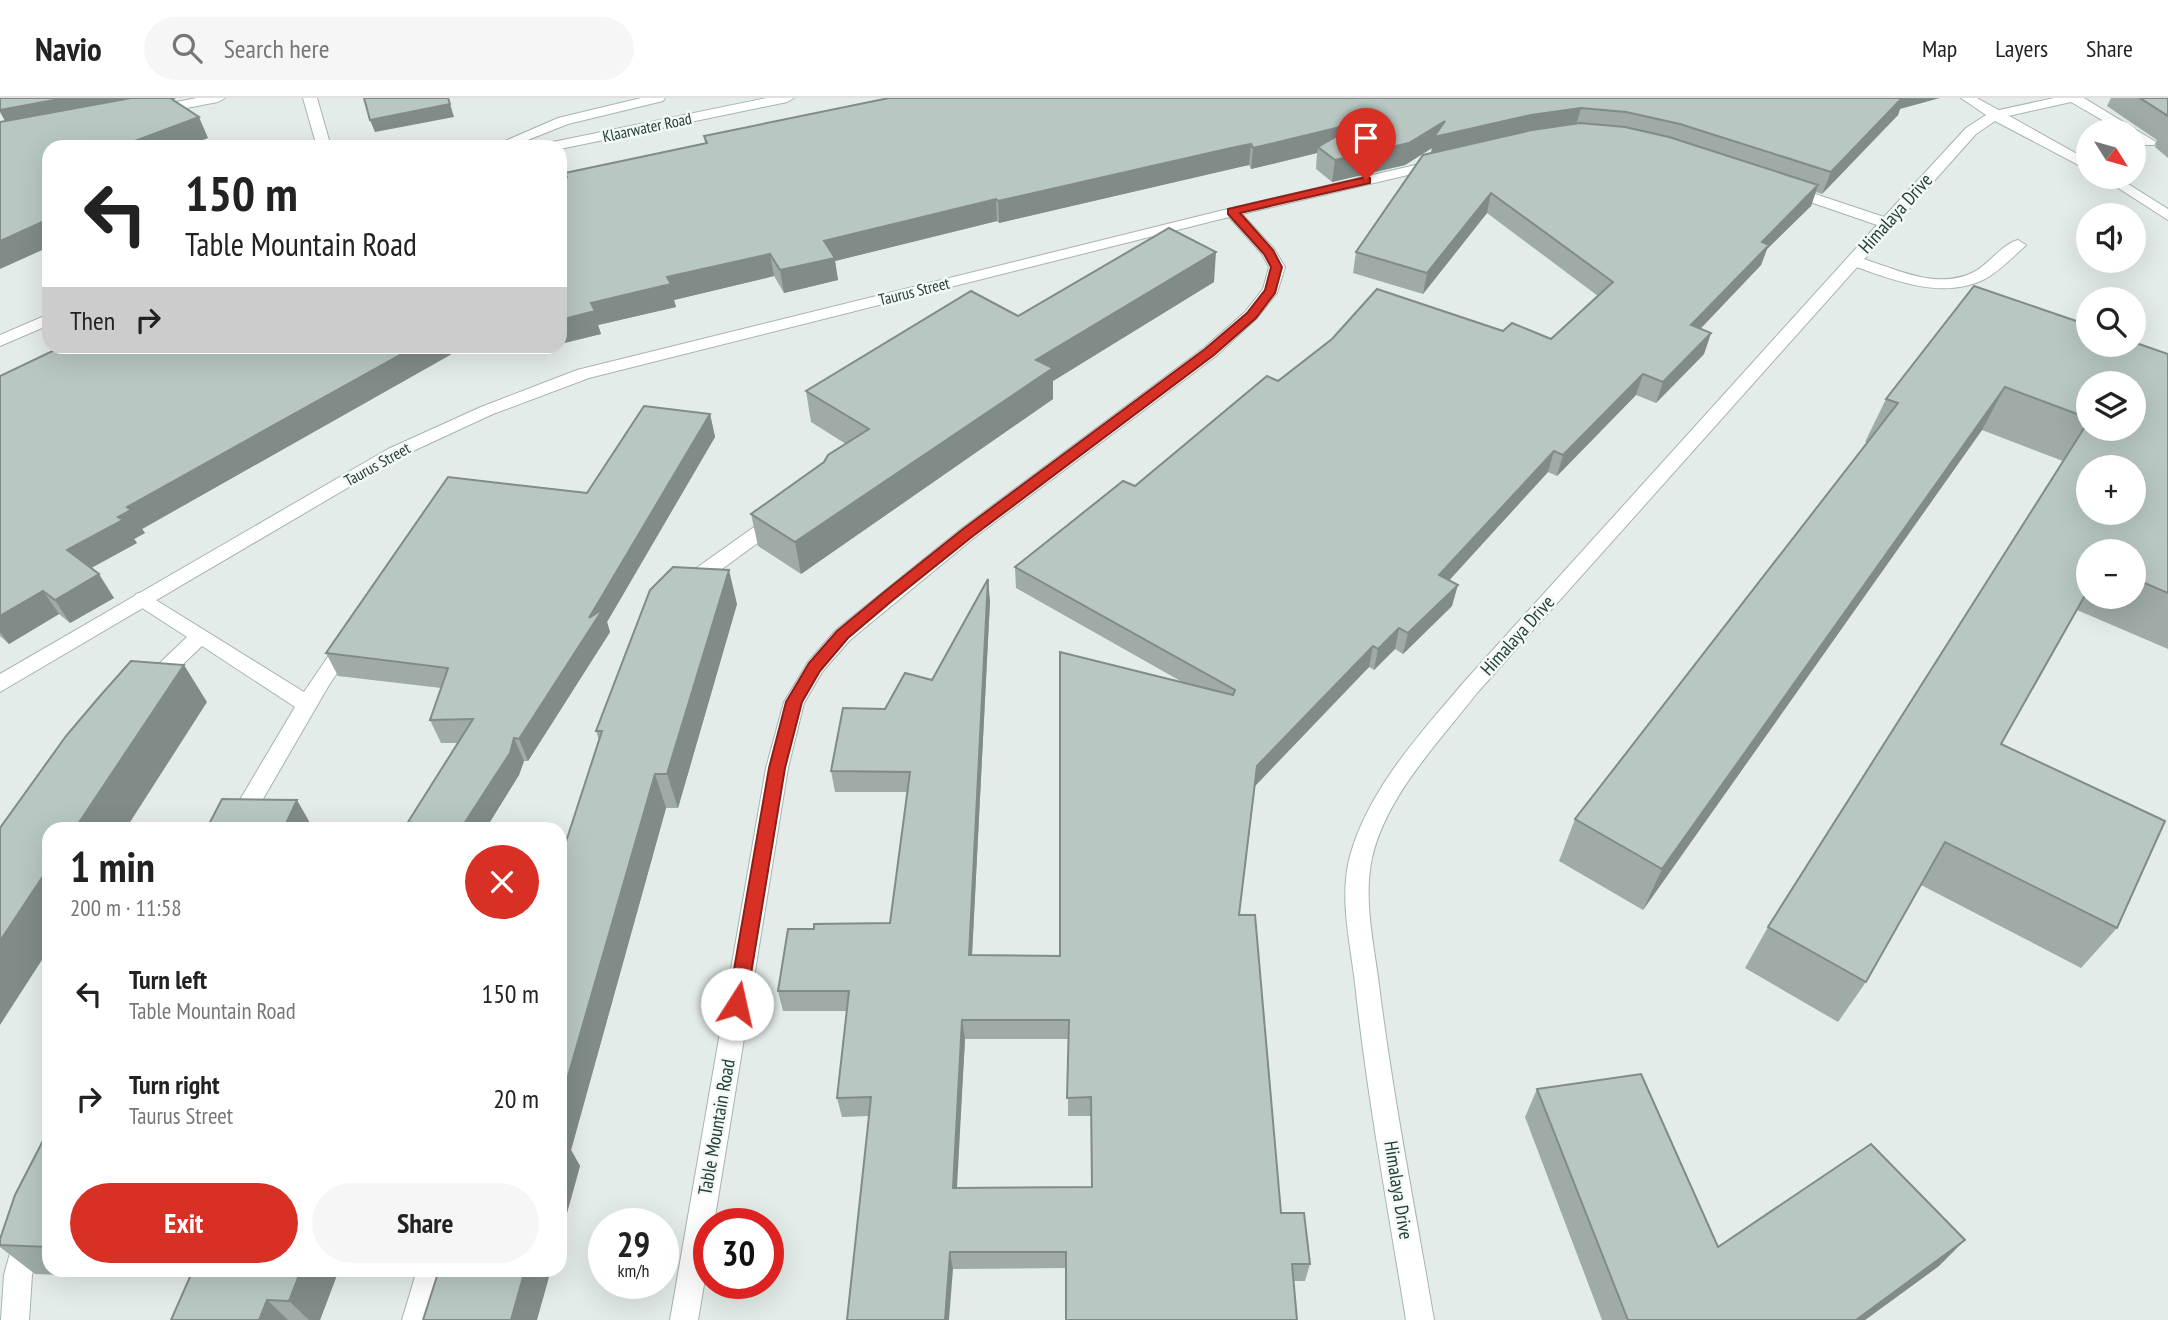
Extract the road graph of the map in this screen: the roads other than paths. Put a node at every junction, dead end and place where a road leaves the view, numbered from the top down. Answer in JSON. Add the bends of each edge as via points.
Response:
{"nodes":[{"id":1,"x":218,"y":98,"type":"edge"},
{"id":2,"x":310,"y":98,"type":"edge"},
{"id":3,"x":659,"y":98,"type":"edge"},
{"id":4,"x":788,"y":98,"type":"edge"},
{"id":5,"x":1968,"y":98,"type":"edge"},
{"id":6,"x":2073,"y":98,"type":"edge"},
{"id":7,"x":136,"y":114,"type":"edge"},
{"id":8,"x":1996,"y":115,"type":"junction"},
{"id":9,"x":2109,"y":119,"type":"edge"},
{"id":10,"x":322,"y":140,"type":"edge"},
{"id":11,"x":516,"y":140,"type":"edge"},
{"id":12,"x":2146,"y":140,"type":"edge"},
{"id":13,"x":2149,"y":142,"type":"dead end"},
{"id":14,"x":567,"y":143,"type":"edge"},
{"id":15,"x":1460,"y":159,"type":"edge"},
{"id":16,"x":2076,"y":159,"type":"edge"},
{"id":17,"x":1774,"y":185,"type":"edge"},
{"id":18,"x":2126,"y":189,"type":"edge"},
{"id":19,"x":1232,"y":212,"type":"junction"},
{"id":20,"x":2168,"y":216,"type":"edge"},
{"id":21,"x":1886,"y":223,"type":"junction"},
{"id":22,"x":2018,"y":245,"type":"dead end"},
{"id":23,"x":1853,"y":261,"type":"junction"},
{"id":24,"x":42,"y":321,"type":"edge"},
{"id":25,"x":0,"y":341,"type":"edge"},
{"id":26,"x":789,"y":511,"type":"edge"},
{"id":27,"x":671,"y":597,"type":"edge"},
{"id":28,"x":143,"y":599,"type":"junction"},
{"id":29,"x":359,"y":627,"type":"edge"},
{"id":30,"x":200,"y":636,"type":"junction"},
{"id":31,"x":0,"y":684,"type":"edge"},
{"id":32,"x":135,"y":701,"type":"edge"},
{"id":33,"x":307,"y":704,"type":"junction"},
{"id":34,"x":238,"y":822,"type":"edge"},
{"id":35,"x":42,"y":1205,"type":"edge"},
{"id":36,"x":430,"y":1277,"type":"edge"},
{"id":37,"x":15,"y":1320,"type":"edge"},
{"id":38,"x":416,"y":1320,"type":"edge"},
{"id":39,"x":684,"y":1320,"type":"edge"},
{"id":40,"x":1420,"y":1320,"type":"edge"}],
"edges":[{"from":1,"to":7,"type":"street"},
{"from":2,"to":10,"type":"street"},
{"from":3,"to":11,"type":"street","via":[[563,121]]},
{"from":4,"to":14,"type":"street","name":"Klaarwater Road"},
{"from":5,"to":8,"type":"street"},
{"from":6,"to":8,"type":"street"},
{"from":6,"to":9,"type":"street"},
{"from":8,"to":16,"type":"street"},
{"from":8,"to":21,"type":"street","name":"Himalaya Drive","via":[[1971,131]]},
{"from":12,"to":13,"type":"street"},
{"from":15,"to":19,"type":"street","name":"Taurus Street"},
{"from":17,"to":21,"type":"street"},
{"from":18,"to":20,"type":"street"},
{"from":19,"to":28,"type":"street","name":"Taurus Street","via":[[583,374],[527,393],[394,453]]},
{"from":19,"to":39,"type":"street","name":"Table Mountain Road","via":[[1269,252],[1276,267],[1271,290],[1251,315],[1210,352],[870,612],[815,667],[794,702],[777,768]]},
{"from":21,"to":23,"type":"street","name":"Himalaya Drive"},
{"from":22,"to":23,"type":"street","via":[[1978,277],[1960,282],[1937,284]]},
{"from":23,"to":40,"type":"street","name":"Himalaya Drive","via":[[1470,688],[1388,797],[1365,843],[1357,884],[1371,1018]]},
{"from":24,"to":25,"type":"street"},
{"from":26,"to":27,"type":"street"},
{"from":28,"to":30,"type":"street"},
{"from":28,"to":31,"type":"street","name":"Taurus Street"},
{"from":29,"to":33,"type":"street"},
{"from":30,"to":32,"type":"street"},
{"from":30,"to":33,"type":"street"},
{"from":33,"to":34,"type":"street"},
{"from":35,"to":37,"type":"street","via":[[18,1275]]},
{"from":36,"to":38,"type":"street"}]}
